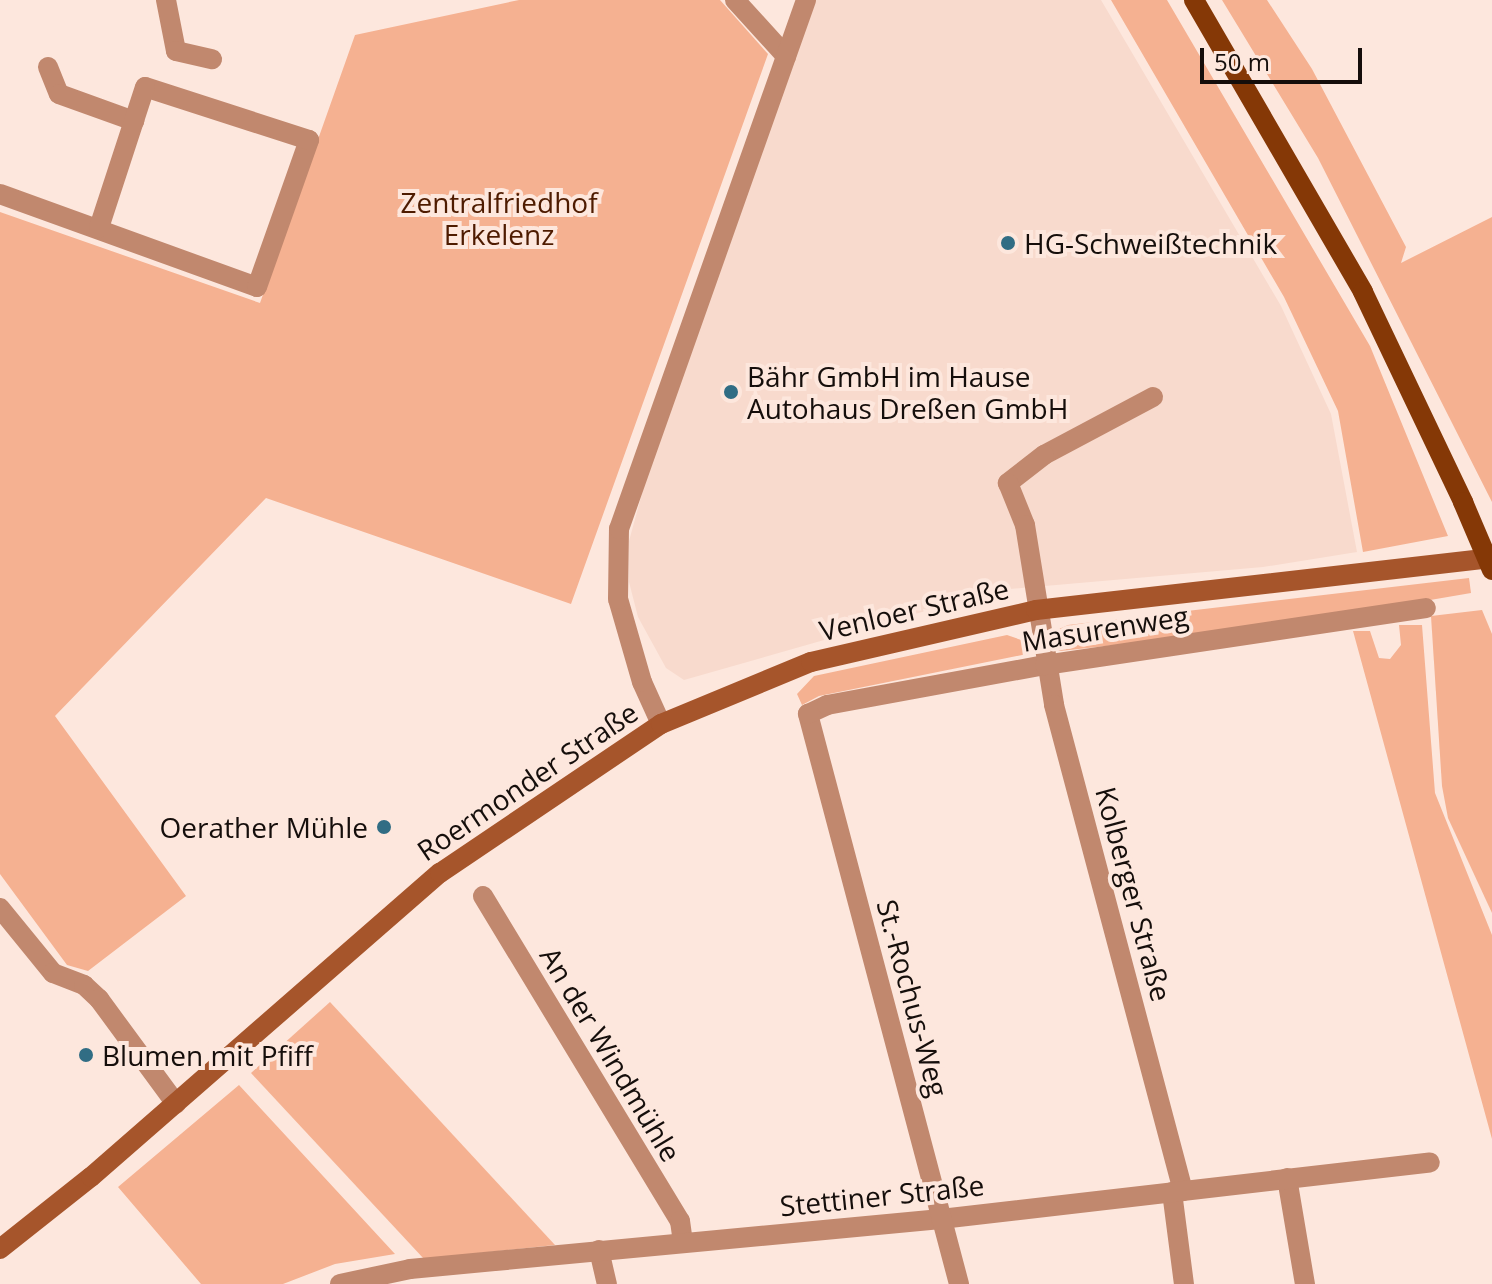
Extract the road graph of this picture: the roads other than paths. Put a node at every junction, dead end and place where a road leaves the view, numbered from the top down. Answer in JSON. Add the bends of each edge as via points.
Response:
{"nodes":[{"id":1,"x":166,"y":0,"type":"edge"},
{"id":2,"x":735,"y":0,"type":"edge"},
{"id":3,"x":806,"y":0,"type":"edge"},
{"id":4,"x":1194,"y":0,"type":"edge"},
{"id":5,"x":786,"y":56,"type":"junction"},
{"id":6,"x":212,"y":59,"type":"dead end"},
{"id":7,"x":48,"y":67,"type":"dead end"},
{"id":8,"x":134,"y":121,"type":"junction"},
{"id":9,"x":0,"y":194,"type":"edge"},
{"id":10,"x":99,"y":228,"type":"junction"},
{"id":11,"x":1153,"y":397,"type":"dead end"},
{"id":12,"x":1492,"y":558,"type":"edge"},
{"id":13,"x":1492,"y":570,"type":"edge"},
{"id":14,"x":1426,"y":608,"type":"dead end"},
{"id":15,"x":1036,"y":610,"type":"junction"},
{"id":16,"x":1045,"y":665,"type":"junction"},
{"id":17,"x":661,"y":724,"type":"junction"},
{"id":18,"x":813,"y":727,"type":"joint"},
{"id":19,"x":483,"y":896,"type":"dead end"},
{"id":20,"x":0,"y":908,"type":"edge"},
{"id":21,"x":176,"y":1104,"type":"junction"},
{"id":22,"x":1430,"y":1162,"type":"dead end"},
{"id":23,"x":1287,"y":1178,"type":"junction"},
{"id":24,"x":1178,"y":1191,"type":"junction"},
{"id":25,"x":941,"y":1219,"type":"junction"},
{"id":26,"x":683,"y":1243,"type":"junction"},
{"id":27,"x":0,"y":1249,"type":"edge"},
{"id":28,"x":599,"y":1250,"type":"junction"},
{"id":29,"x":340,"y":1284,"type":"edge"},
{"id":30,"x":607,"y":1284,"type":"edge"},
{"id":31,"x":959,"y":1284,"type":"edge"},
{"id":32,"x":1184,"y":1284,"type":"edge"},
{"id":33,"x":1305,"y":1284,"type":"edge"}],
"edges":[{"from":1,"to":6,"type":"street","via":[[176,51]]},
{"from":2,"to":5,"type":"street"},
{"from":3,"to":5,"type":"street","name":"Roermonder Straße"},
{"from":4,"to":13,"type":"main road","bridge":true,"via":[[1363,292]]},
{"from":5,"to":17,"type":"street","name":"Roermonder Straße","via":[[619,529],[618,599]]},
{"from":7,"to":8,"type":"street","via":[[59,94]]},
{"from":8,"to":10,"type":"street"},
{"from":8,"to":10,"type":"street","via":[[145,87],[309,140],[257,287]]},
{"from":9,"to":10,"type":"street"},
{"from":11,"to":15,"type":"street","name":"Venloer Straße","via":[[1044,455],[1008,483],[1025,525]]},
{"from":12,"to":15,"type":"main road"},
{"from":14,"to":16,"type":"street","name":"Masurenweg"},
{"from":15,"to":16,"type":"street","name":"Kolberger Straße"},
{"from":15,"to":17,"type":"main road","name":"Venloer Straße","via":[[811,662]]},
{"from":16,"to":18,"type":"street","name":"Masurenweg","via":[[827,705],[808,714]]},
{"from":16,"to":24,"type":"street","name":"Kolberger Straße"},
{"from":17,"to":21,"type":"main road","name":"Roermonder Straße","via":[[440,873]]},
{"from":18,"to":25,"type":"street","name":"St.-Rochus-Weg"},
{"from":19,"to":26,"type":"street","name":"An der Windmühle","via":[[680,1221]]},
{"from":20,"to":21,"type":"street","via":[[53,973],[84,985],[99,999]]},
{"from":21,"to":27,"type":"main road","name":"Roermonder Straße"},
{"from":22,"to":23,"type":"street","name":"Stettiner Straße"},
{"from":23,"to":24,"type":"street","name":"Stettiner Straße"},
{"from":23,"to":33,"type":"street"},
{"from":24,"to":25,"type":"street","name":"Stettiner Straße"},
{"from":24,"to":32,"type":"street","name":"Kolberger Straße"},
{"from":25,"to":26,"type":"street","name":"Stettiner Straße"},
{"from":25,"to":31,"type":"street","name":"St.-Rochus-Weg"},
{"from":26,"to":28,"type":"street","name":"Stettiner Straße"},
{"from":28,"to":29,"type":"street","name":"Stettiner Straße","via":[[410,1269]]},
{"from":28,"to":30,"type":"street"}]}
